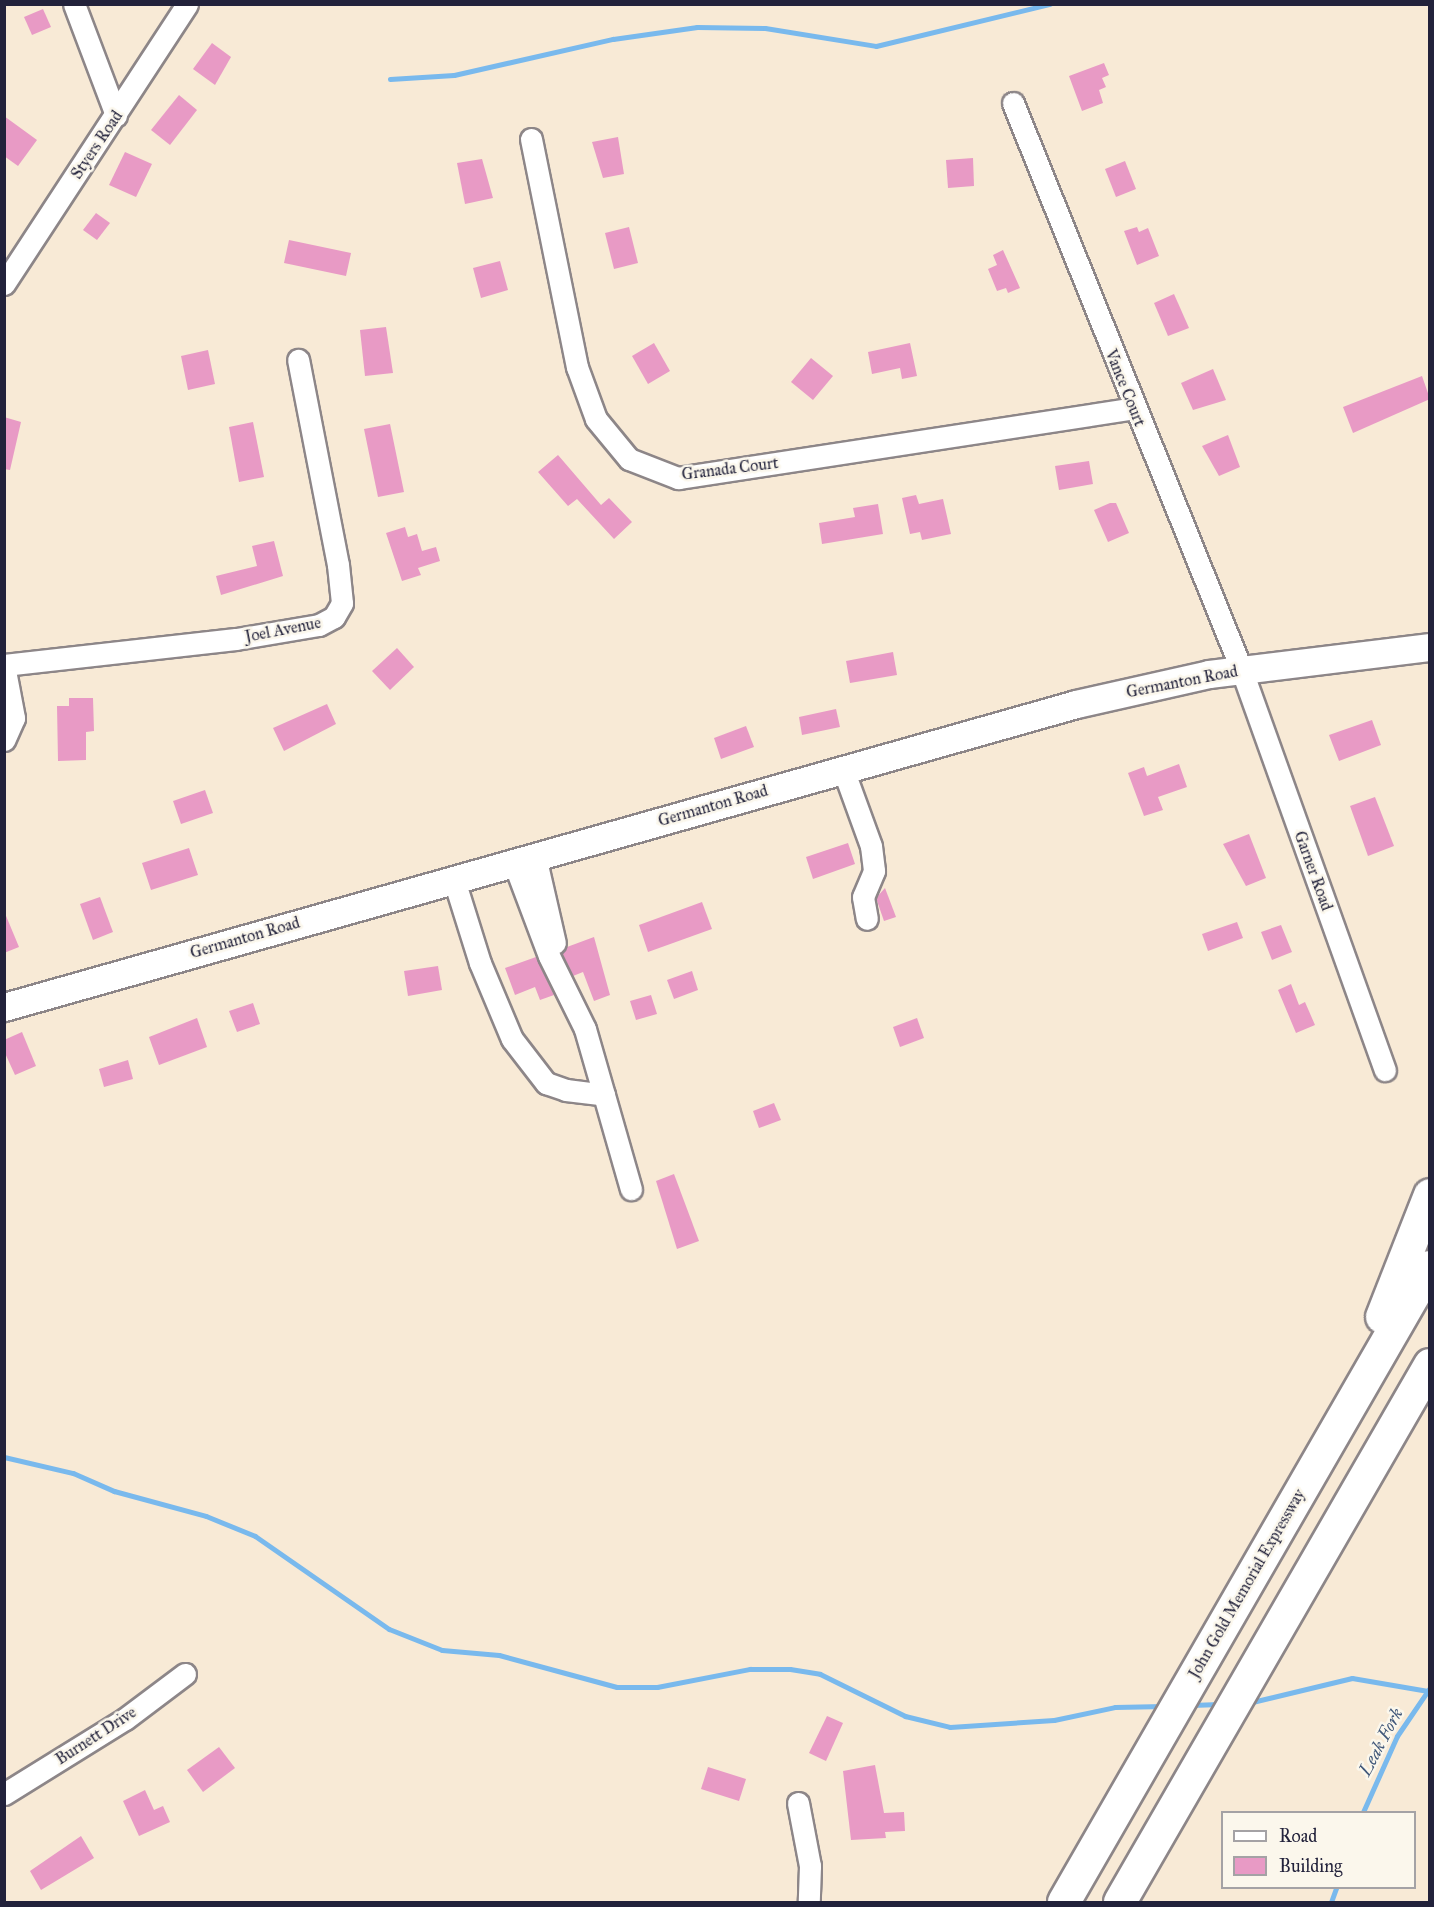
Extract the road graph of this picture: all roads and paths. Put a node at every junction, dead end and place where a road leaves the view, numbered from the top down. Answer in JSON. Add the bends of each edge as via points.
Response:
{"nodes":[{"id":1,"x":74,"y":4,"type":"edge"},
{"id":2,"x":187,"y":4,"type":"edge"},
{"id":3,"x":1012,"y":104,"type":"dead end"},
{"id":4,"x":116,"y":115,"type":"junction"},
{"id":5,"x":531,"y":139,"type":"dead end"},
{"id":6,"x":4,"y":284,"type":"edge"},
{"id":7,"x":298,"y":360,"type":"dead end"},
{"id":8,"x":1133,"y":408,"type":"junction"},
{"id":9,"x":1430,"y":647,"type":"edge"},
{"id":10,"x":4,"y":665,"type":"edge"},
{"id":11,"x":1242,"y":671,"type":"junction"},
{"id":12,"x":4,"y":740,"type":"edge"},
{"id":13,"x":843,"y":769,"type":"junction"},
{"id":14,"x":525,"y":860,"type":"junction"},
{"id":15,"x":454,"y":880,"type":"junction"},
{"id":16,"x":867,"y":919,"type":"dead end"},
{"id":17,"x":4,"y":1007,"type":"edge"},
{"id":18,"x":1385,"y":1070,"type":"dead end"},
{"id":19,"x":604,"y":1095,"type":"junction"},
{"id":20,"x":631,"y":1189,"type":"dead end"},
{"id":21,"x":1430,"y":1194,"type":"edge"},
{"id":22,"x":1430,"y":1267,"type":"edge"},
{"id":23,"x":1430,"y":1365,"type":"edge"},
{"id":24,"x":1341,"y":1421,"type":"junction"},
{"id":25,"x":185,"y":1674,"type":"dead end"},
{"id":26,"x":4,"y":1794,"type":"edge"},
{"id":27,"x":798,"y":1803,"type":"dead end"},
{"id":28,"x":809,"y":1902,"type":"edge"},
{"id":29,"x":1064,"y":1902,"type":"edge"},
{"id":30,"x":1120,"y":1902,"type":"edge"}],
"edges":[{"from":1,"to":4,"type":"street"},
{"from":2,"to":4,"type":"street","name":"Styers Road"},
{"from":3,"to":8,"type":"street","name":"Vance Court"},
{"from":4,"to":6,"type":"street","name":"Styers Road"},
{"from":5,"to":8,"type":"street","name":"Granada Court","via":[[578,367],[596,419],[629,459],[678,478]]},
{"from":7,"to":10,"type":"street","name":"Joel Avenue","via":[[338,566],[342,603],[334,617],[319,625],[236,639]]},
{"from":8,"to":11,"type":"street","name":"Vance Court"},
{"from":9,"to":11,"type":"main road","name":"Germanton Road"},
{"from":10,"to":12,"type":"street","via":[[14,718]]},
{"from":11,"to":13,"type":"main road","name":"Germanton Road","via":[[1209,674],[1076,704]]},
{"from":11,"to":18,"type":"street","name":"Garner Road"},
{"from":13,"to":14,"type":"main road","name":"Germanton Road"},
{"from":13,"to":16,"type":"street","via":[[871,846],[874,871],[863,897]]},
{"from":14,"to":15,"type":"main road","name":"Germanton Road"},
{"from":14,"to":19,"type":"street","via":[[549,956],[585,1029]]},
{"from":15,"to":17,"type":"main road","name":"Germanton Road"},
{"from":15,"to":19,"type":"street","via":[[499,1013],[530,1066],[546,1083]]},
{"from":19,"to":20,"type":"street"},
{"from":21,"to":24,"type":"highway"},
{"from":22,"to":24,"type":"highway","name":"John Gold Memorial Expressway"},
{"from":23,"to":30,"type":"highway"},
{"from":24,"to":29,"type":"highway","name":"John Gold Memorial Expressway"},
{"from":25,"to":26,"type":"street","name":"Burnett Drive","via":[[125,1719]]},
{"from":27,"to":28,"type":"street","via":[[810,1866]]}]}
